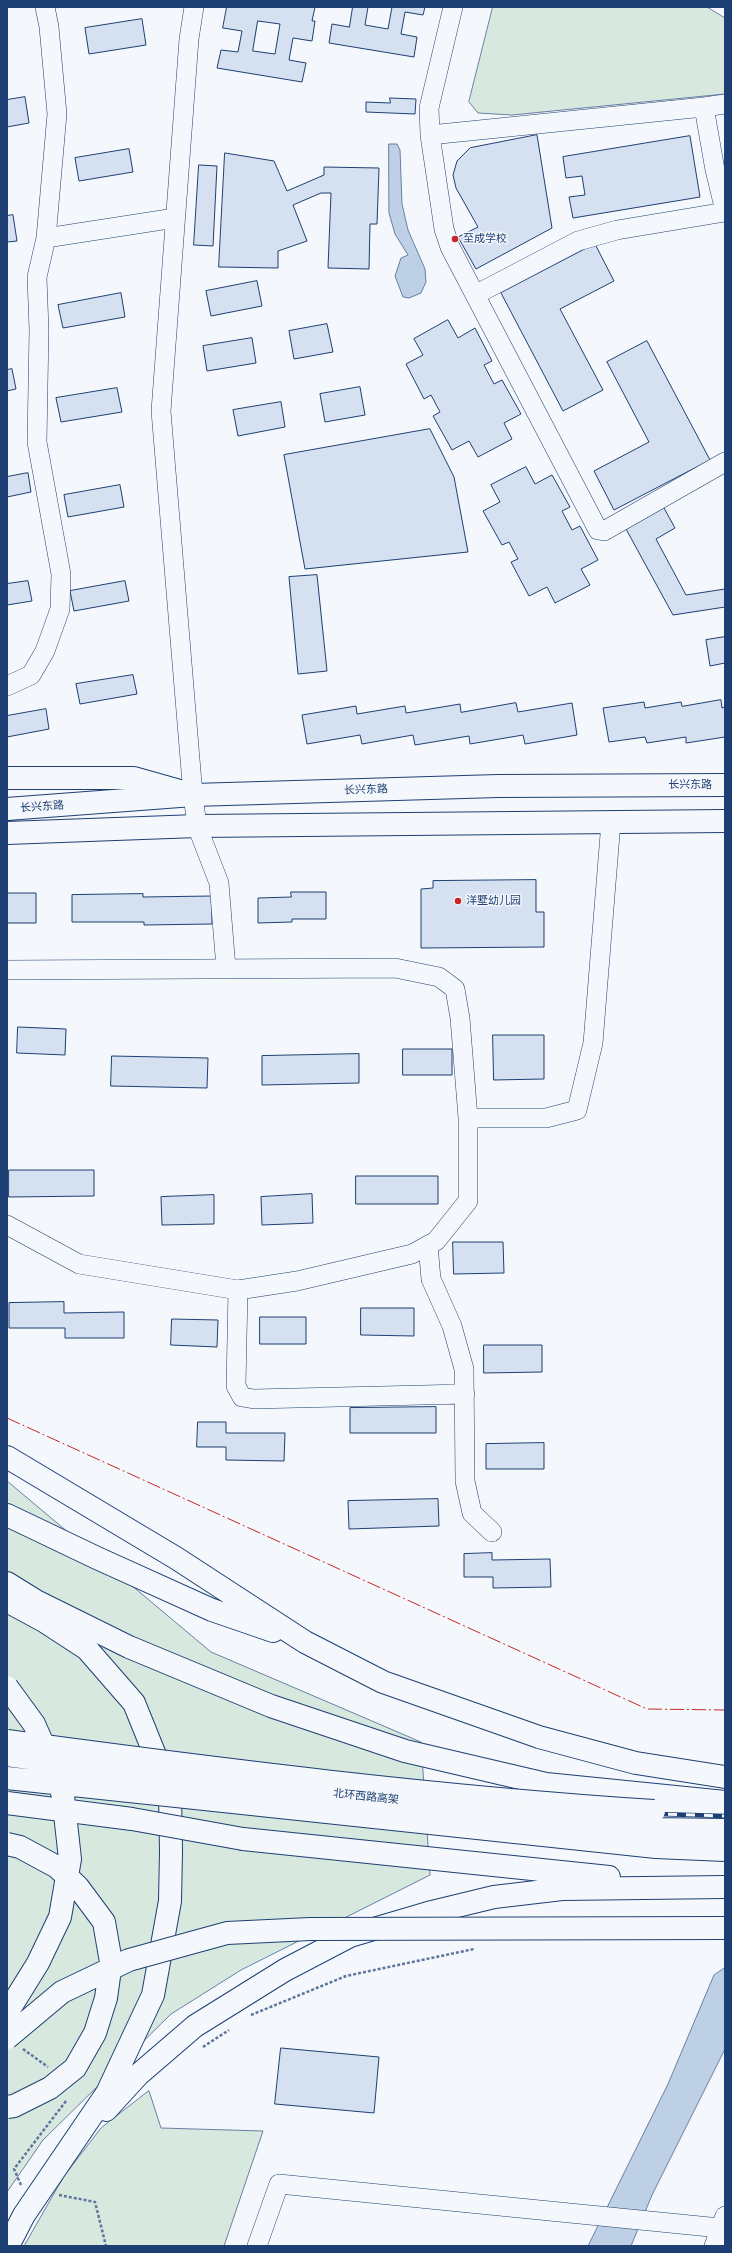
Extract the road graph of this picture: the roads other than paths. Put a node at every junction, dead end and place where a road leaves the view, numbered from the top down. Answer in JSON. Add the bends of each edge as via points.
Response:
{"nodes":[{"id":1,"x":45,"y":7,"type":"edge"},
{"id":2,"x":194,"y":7,"type":"edge"},
{"id":3,"x":453,"y":7,"type":"edge"},
{"id":4,"x":725,"y":104,"type":"edge"},
{"id":5,"x":704,"y":107,"type":"junction"},
{"id":6,"x":430,"y":135,"type":"junction"},
{"id":7,"x":725,"y":211,"type":"edge"},
{"id":8,"x":175,"y":218,"type":"junction"},
{"id":9,"x":46,"y":238,"type":"junction"},
{"id":10,"x":475,"y":295,"type":"junction"},
{"id":11,"x":725,"y":462,"type":"edge"},
{"id":12,"x":7,"y":686,"type":"edge"},
{"id":13,"x":7,"y":778,"type":"edge"},
{"id":14,"x":725,"y":785,"type":"edge"},
{"id":15,"x":193,"y":795,"type":"junction"},
{"id":16,"x":7,"y":809,"type":"edge"},
{"id":17,"x":725,"y":821,"type":"edge"},
{"id":18,"x":612,"y":822,"type":"junction"},
{"id":19,"x":197,"y":826,"type":"junction"},
{"id":20,"x":7,"y":833,"type":"edge"},
{"id":21,"x":226,"y":968,"type":"junction"},
{"id":22,"x":7,"y":970,"type":"edge"},
{"id":23,"x":468,"y":1118,"type":"junction"},
{"id":24,"x":7,"y":1225,"type":"edge"},
{"id":25,"x":428,"y":1245,"type":"junction"},
{"id":26,"x":238,"y":1290,"type":"junction"},
{"id":27,"x":465,"y":1394,"type":"junction"},
{"id":28,"x":7,"y":1457,"type":"edge"},
{"id":29,"x":7,"y":1515,"type":"edge"},
{"id":30,"x":492,"y":1532,"type":"dead end"},
{"id":31,"x":7,"y":1583,"type":"edge"},
{"id":32,"x":7,"y":1602,"type":"edge"},
{"id":33,"x":305,"y":1642,"type":"junction"},
{"id":34,"x":7,"y":1687,"type":"edge"},
{"id":35,"x":7,"y":1741,"type":"edge"},
{"id":36,"x":7,"y":1755,"type":"edge"},
{"id":37,"x":725,"y":1777,"type":"edge"},
{"id":38,"x":7,"y":1778,"type":"edge"},
{"id":39,"x":725,"y":1802,"type":"edge"},
{"id":40,"x":7,"y":1803,"type":"edge"},
{"id":41,"x":725,"y":1814,"type":"edge"},
{"id":42,"x":725,"y":1830,"type":"edge"},
{"id":43,"x":7,"y":1844,"type":"edge"},
{"id":44,"x":725,"y":1850,"type":"edge"},
{"id":45,"x":703,"y":1886,"type":"junction"},
{"id":46,"x":725,"y":1887,"type":"edge"},
{"id":47,"x":725,"y":1928,"type":"edge"},
{"id":48,"x":7,"y":2013,"type":"edge"},
{"id":49,"x":7,"y":2038,"type":"edge"},
{"id":50,"x":7,"y":2107,"type":"edge"},
{"id":51,"x":69,"y":2149,"type":"junction"},
{"id":52,"x":723,"y":2222,"type":"edge"},
{"id":53,"x":8,"y":2246,"type":"edge"},
{"id":54,"x":257,"y":2246,"type":"edge"},
{"id":55,"x":714,"y":2246,"type":"edge"}],
"edges":[{"from":1,"to":9,"type":"street","via":[[57,114]]},
{"from":2,"to":8,"type":"street","via":[[189,39]]},
{"from":3,"to":6,"type":"street","via":[[429,108]]},
{"from":4,"to":5,"type":"street"},
{"from":5,"to":6,"type":"street"},
{"from":5,"to":7,"type":"street"},
{"from":6,"to":10,"type":"street","via":[[444,229],[450,247]]},
{"from":7,"to":10,"type":"street","via":[[617,230],[578,241]]},
{"from":8,"to":9,"type":"street"},
{"from":8,"to":15,"type":"street","via":[[161,411]]},
{"from":9,"to":12,"type":"street","via":[[37,278],[37,442],[61,574],[60,609],[45,651],[31,675]]},
{"from":10,"to":11,"type":"street","via":[[598,530],[604,531]]},
{"from":13,"to":15,"type":"main road","via":[[134,778]]},
{"from":14,"to":15,"type":"main road","name":"长兴东路","via":[[498,786]]},
{"from":15,"to":16,"type":"main road","name":"长兴东路"},
{"from":15,"to":19,"type":"street"},
{"from":17,"to":18,"type":"main road"},
{"from":18,"to":19,"type":"main road"},
{"from":18,"to":23,"type":"street","via":[[593,1043],[577,1110],[546,1118]]},
{"from":19,"to":20,"type":"main road"},
{"from":19,"to":21,"type":"street","via":[[219,883]]},
{"from":21,"to":22,"type":"street"},
{"from":21,"to":23,"type":"street","via":[[395,968],[439,977],[455,990],[460,1018]]},
{"from":23,"to":25,"type":"street","via":[[468,1201],[436,1241]]},
{"from":24,"to":26,"type":"street","via":[[79,1264]]},
{"from":25,"to":26,"type":"street","via":[[412,1254],[297,1281]]},
{"from":25,"to":27,"type":"street","via":[[431,1279],[452,1326],[464,1369]]},
{"from":26,"to":27,"type":"street","via":[[236,1386],[242,1397],[254,1399]]},
{"from":27,"to":30,"type":"street","via":[[465,1481],[472,1513]]},
{"from":28,"to":33,"type":"main road","via":[[176,1558]]},
{"from":29,"to":33,"type":"main road","via":[[212,1610]]},
{"from":31,"to":39,"type":"main road","via":[[36,1601],[129,1647],[271,1706],[405,1751],[546,1784]]},
{"from":32,"to":51,"type":"main road","via":[[44,1621],[87,1649],[134,1703],[170,1792],[170,1901],[153,1995],[107,2093]]},
{"from":33,"to":37,"type":"main road","via":[[383,1682],[539,1738],[636,1763]]},
{"from":34,"to":48,"type":"main road","bridge":true,"via":[[34,1724],[55,1772],[63,1796],[70,1859],[60,1916],[38,1963]]},
{"from":35,"to":41,"type":"main road","bridge":true,"via":[[146,1760],[544,1804]]},
{"from":36,"to":42,"type":"main road","name":"北环西路高架","bridge":true,"via":[[118,1770],[654,1829]]},
{"from":38,"to":44,"type":"main road","name":"北环西路高架","bridge":true,"via":[[656,1847]]},
{"from":40,"to":45,"type":"main road","bridge":true,"via":[[132,1819],[243,1839]]},
{"from":43,"to":50,"type":"main road","bridge":true,"via":[[20,1847],[57,1867],[78,1887],[104,1922],[111,1962],[106,1998],[95,2033],[75,2068],[50,2088]]},
{"from":45,"to":46,"type":"main road"},
{"from":45,"to":51,"type":"main road","via":[[562,1889],[494,1897],[350,1936],[285,1970],[195,2026],[138,2075]]},
{"from":47,"to":49,"type":"main road","bridge":true,"via":[[318,1929],[227,1933],[129,1960],[62,1992]]},
{"from":51,"to":53,"type":"main road","via":[[24,2215]]},
{"from":52,"to":54,"type":"street","via":[[646,2221],[279,2184]]},
{"from":52,"to":55,"type":"street"}]}
